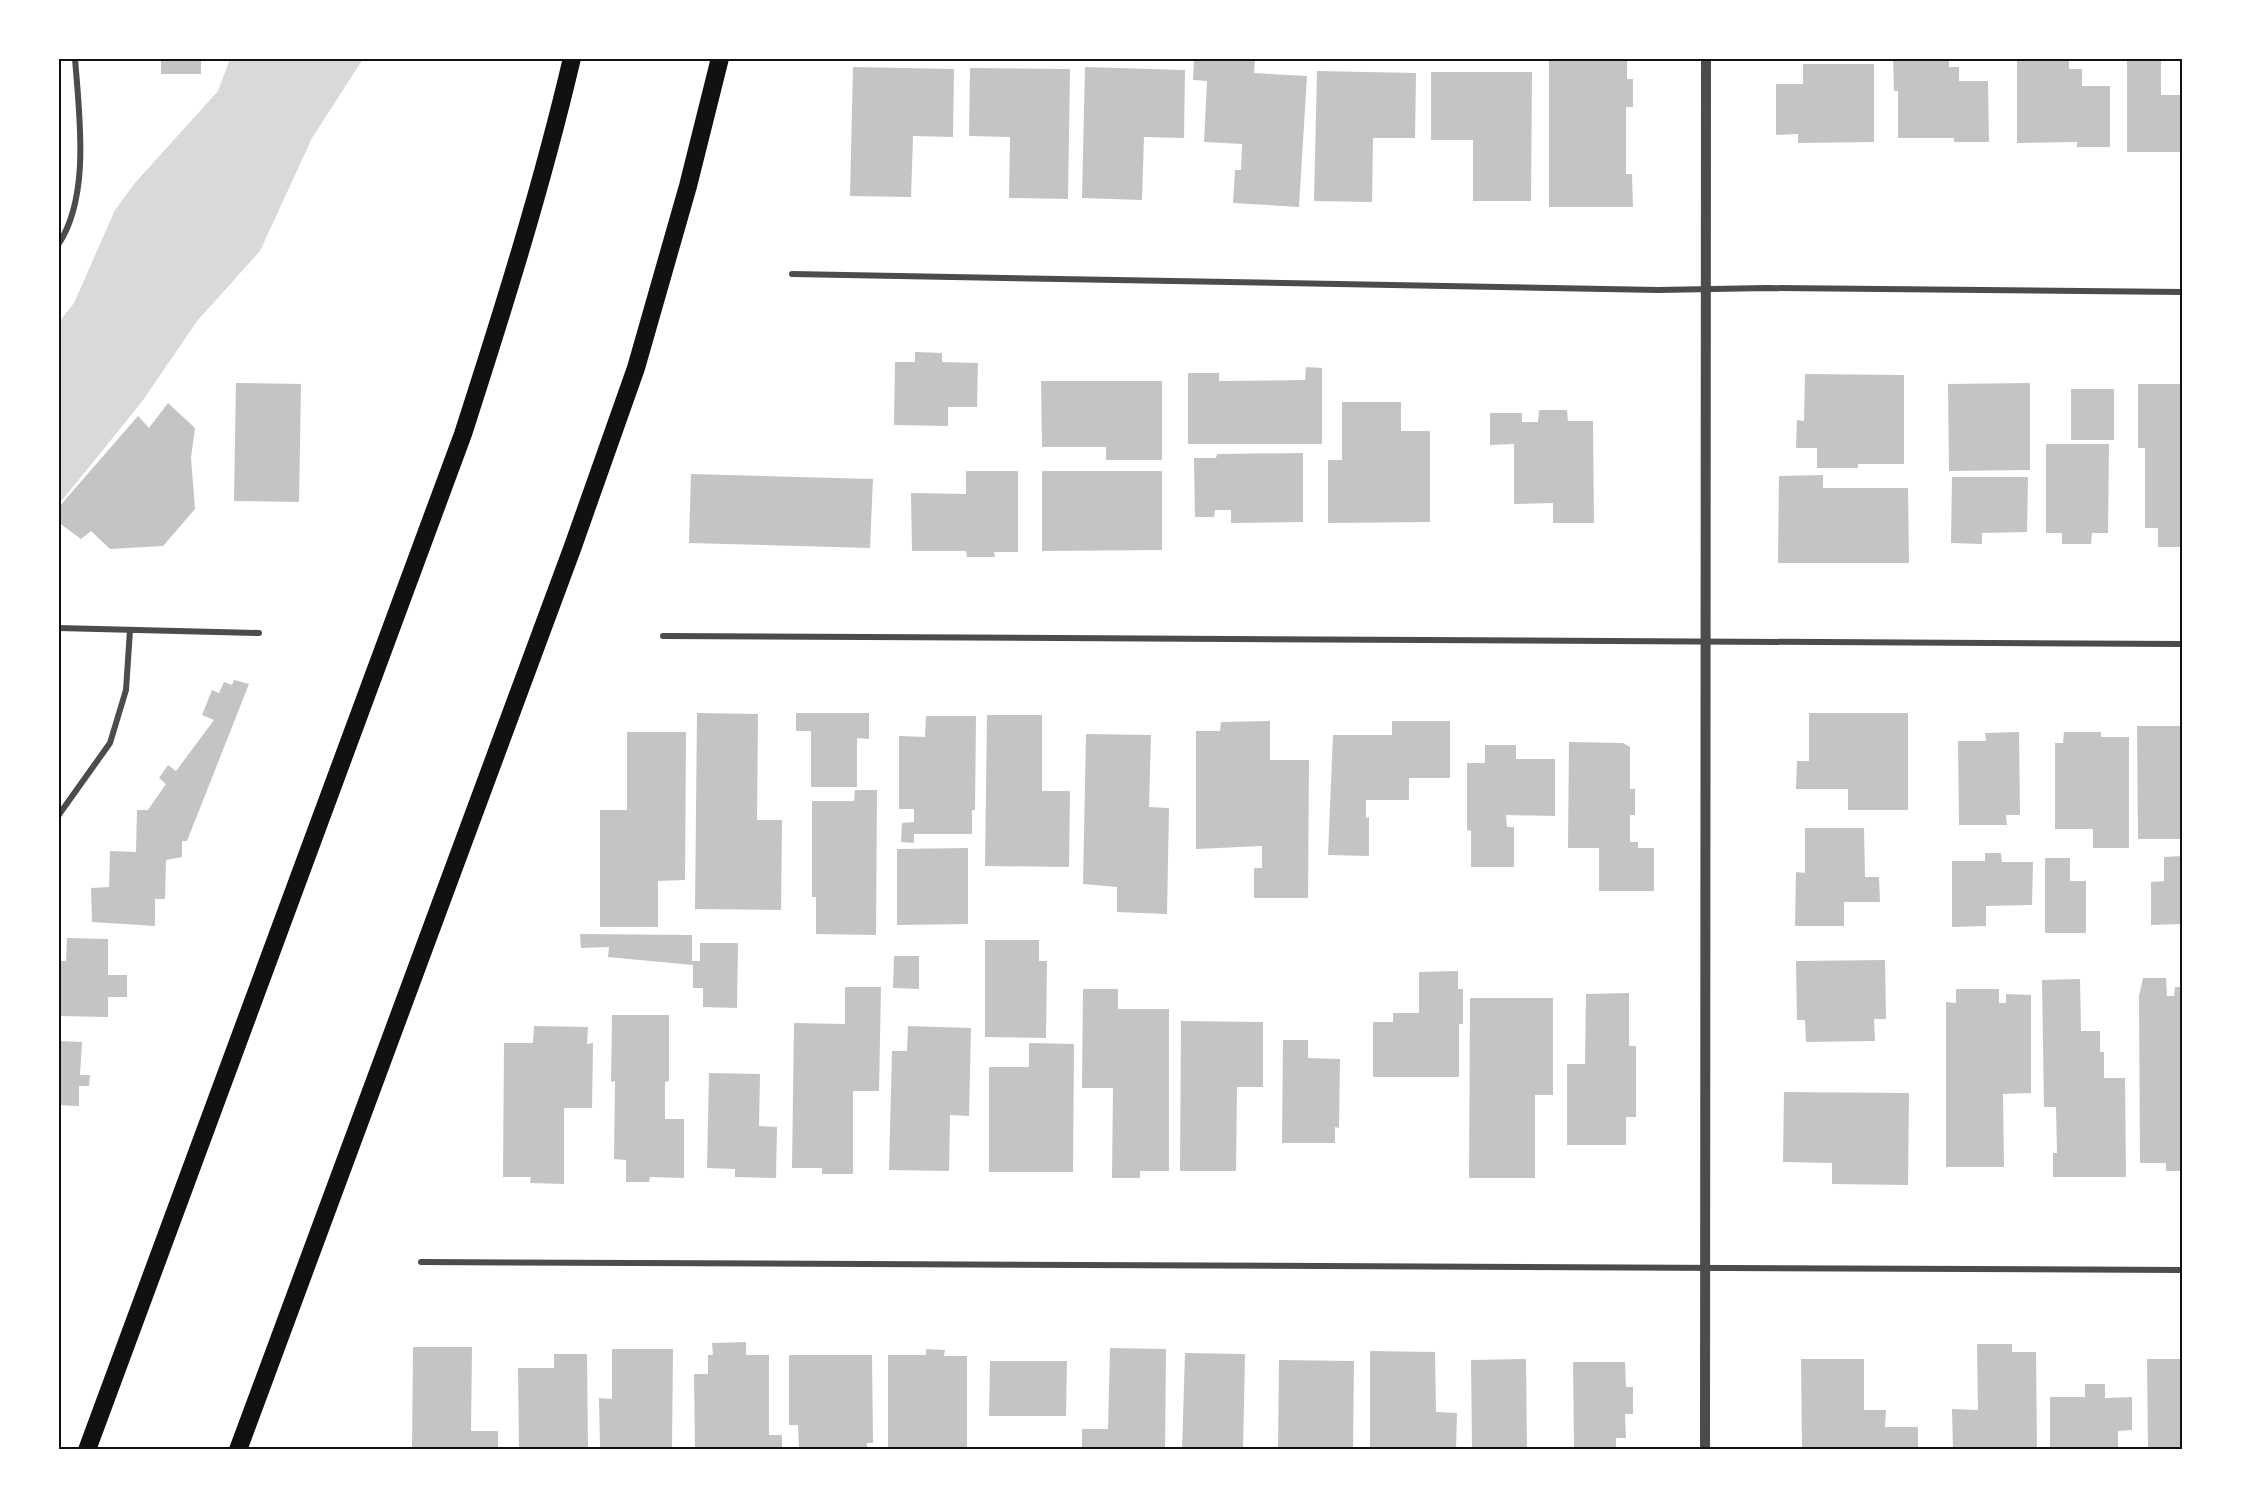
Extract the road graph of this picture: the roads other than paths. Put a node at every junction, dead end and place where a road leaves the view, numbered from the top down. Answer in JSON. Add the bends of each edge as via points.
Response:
{"nodes":[{"id":1,"x":75,"y":58,"type":"edge"},
{"id":2,"x":572,"y":58,"type":"edge"},
{"id":3,"x":720,"y":58,"type":"edge"},
{"id":4,"x":1706,"y":58,"type":"edge"},
{"id":5,"x":58,"y":245,"type":"edge"},
{"id":6,"x":792,"y":274,"type":"dead end"},
{"id":7,"x":1706,"y":288,"type":"junction"},
{"id":8,"x":2182,"y":292,"type":"edge"},
{"id":9,"x":58,"y":628,"type":"edge"},
{"id":10,"x":130,"y":630,"type":"junction"},
{"id":11,"x":259,"y":633,"type":"dead end"},
{"id":12,"x":663,"y":636,"type":"dead end"},
{"id":13,"x":1707,"y":641,"type":"junction"},
{"id":14,"x":2182,"y":644,"type":"edge"},
{"id":15,"x":58,"y":816,"type":"edge"},
{"id":16,"x":421,"y":1262,"type":"dead end"},
{"id":17,"x":1705,"y":1268,"type":"junction"},
{"id":18,"x":2182,"y":1270,"type":"edge"},
{"id":19,"x":88,"y":1446,"type":"edge"},
{"id":20,"x":238,"y":1449,"type":"edge"},
{"id":21,"x":1705,"y":1449,"type":"edge"}],
"edges":[{"from":1,"to":5,"type":"street","via":[[79,174],[70,220]]},
{"from":2,"to":19,"type":"highway","via":[[554,136],[463,434]]},
{"from":3,"to":20,"type":"highway","via":[[636,368]]},
{"from":4,"to":7,"type":"street"},
{"from":6,"to":7,"type":"street"},
{"from":7,"to":8,"type":"street"},
{"from":7,"to":13,"type":"street"},
{"from":9,"to":10,"type":"street"},
{"from":10,"to":11,"type":"street"},
{"from":10,"to":15,"type":"street","via":[[126,690],[110,743]]},
{"from":12,"to":13,"type":"street"},
{"from":13,"to":14,"type":"street"},
{"from":13,"to":17,"type":"street"},
{"from":16,"to":17,"type":"street"},
{"from":17,"to":18,"type":"street"},
{"from":17,"to":21,"type":"street"}]}
